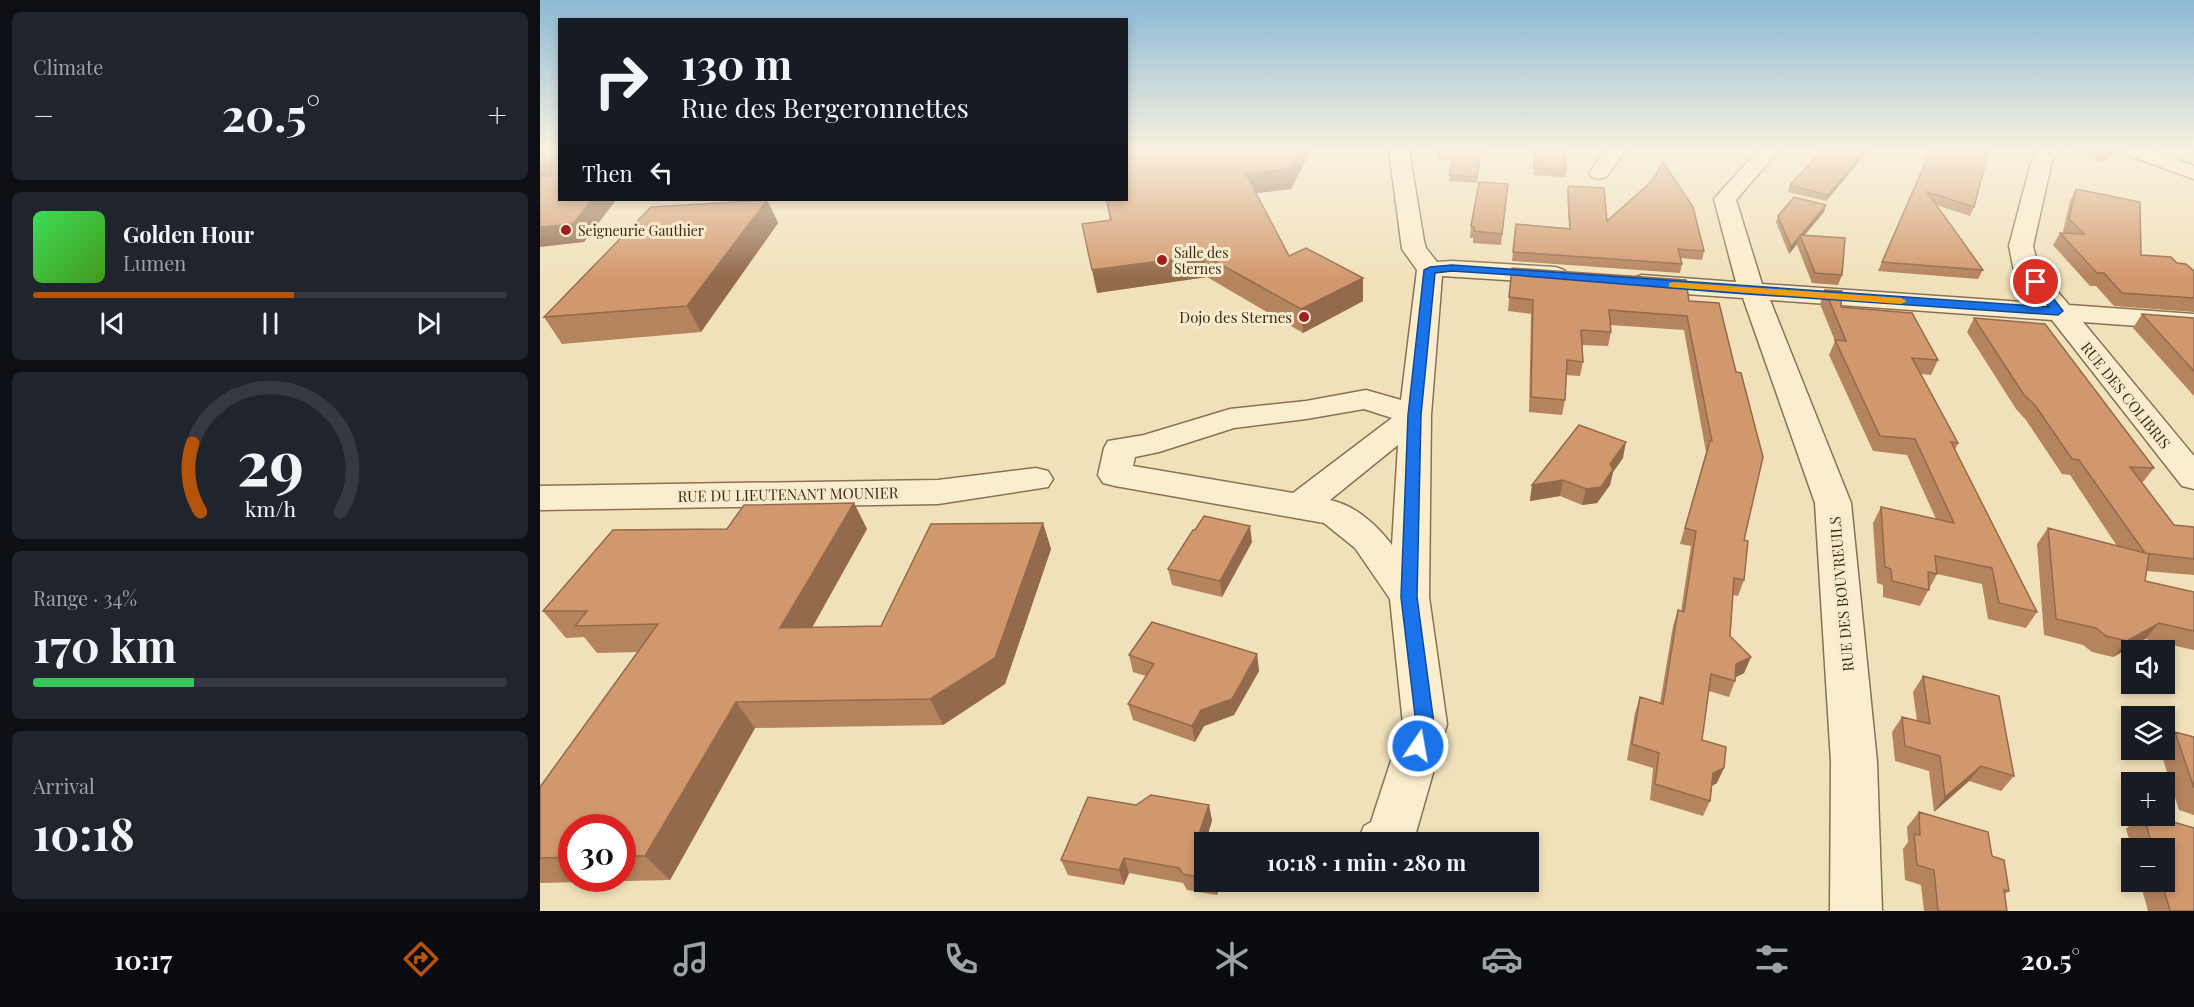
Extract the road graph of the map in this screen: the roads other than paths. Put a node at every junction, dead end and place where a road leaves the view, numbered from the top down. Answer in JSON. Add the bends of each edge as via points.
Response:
{"nodes":[{"id":1,"x":1405,"y":193,"type":"edge"},
{"id":2,"x":1730,"y":193,"type":"edge"},
{"id":3,"x":2034,"y":193,"type":"edge"},
{"id":4,"x":1430,"y":270,"type":"junction"},
{"id":5,"x":1584,"y":278,"type":"edge"},
{"id":6,"x":1619,"y":281,"type":"edge"},
{"id":7,"x":1754,"y":291,"type":"junction"},
{"id":8,"x":2058,"y":311,"type":"junction"},
{"id":9,"x":2194,"y":322,"type":"edge"},
{"id":10,"x":1414,"y":415,"type":"junction"},
{"id":11,"x":2194,"y":478,"type":"edge"},
{"id":12,"x":1036,"y":479,"type":"dead end"},
{"id":13,"x":540,"y":498,"type":"edge"},
{"id":14,"x":1300,"y":506,"type":"junction"},
{"id":15,"x":1409,"y":597,"type":"junction"},
{"id":16,"x":1393,"y":832,"type":"edge"},
{"id":17,"x":1856,"y":911,"type":"edge"}],
"edges":[{"from":1,"to":4,"type":"street","via":[[1414,249]]},
{"from":2,"to":7,"type":"street","name":"RUE DES BOUVREUILS","via":[[1725,199]]},
{"from":3,"to":8,"type":"street","name":"RUE DES COLIBRIS","via":[[2021,246],[2027,271]]},
{"from":4,"to":5,"type":"street","via":[[1452,268]]},
{"from":4,"to":10,"type":"street"},
{"from":6,"to":7,"type":"street"},
{"from":7,"to":8,"type":"street"},
{"from":7,"to":17,"type":"street","name":"RUE DES BOUVREUILS","via":[[1833,503],[1854,762]]},
{"from":8,"to":9,"type":"street"},
{"from":8,"to":11,"type":"street","name":"RUE DES COLIBRIS"},
{"from":10,"to":14,"type":"street"},
{"from":10,"to":14,"type":"street","via":[[1366,399],[1230,419],[1147,446],[1120,448],[1115,475]]},
{"from":10,"to":15,"type":"street"},
{"from":12,"to":13,"type":"street","name":"RUE DU LIEUTENANT MOUNIER","via":[[938,492]]},
{"from":14,"to":15,"type":"street","via":[[1334,513],[1368,539]]},
{"from":15,"to":16,"type":"street","via":[[1425,724]]}]}
